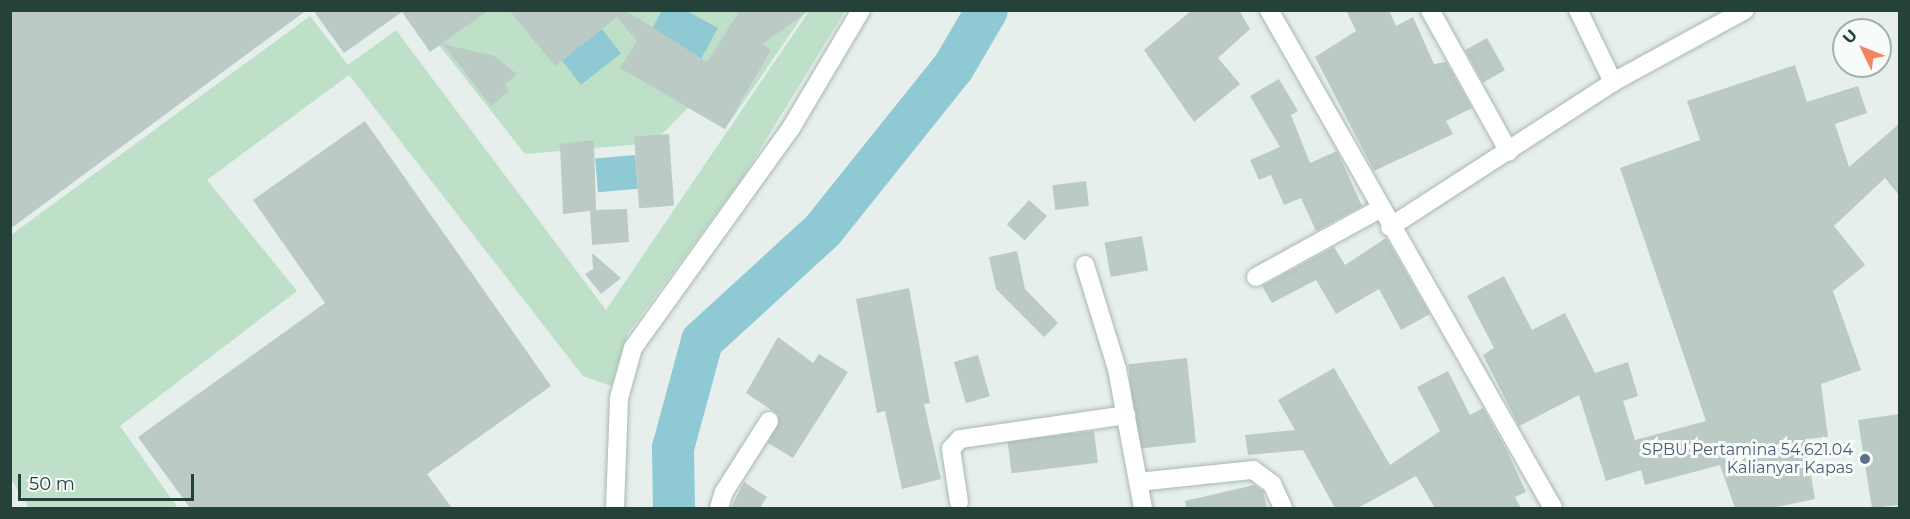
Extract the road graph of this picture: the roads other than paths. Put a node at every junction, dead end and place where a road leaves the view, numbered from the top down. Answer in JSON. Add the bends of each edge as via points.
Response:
{"nodes":[{"id":1,"x":861,"y":10,"type":"edge"},
{"id":2,"x":1269,"y":10,"type":"edge"},
{"id":3,"x":1430,"y":10,"type":"edge"},
{"id":4,"x":1578,"y":10,"type":"edge"},
{"id":5,"x":1745,"y":10,"type":"edge"},
{"id":6,"x":1613,"y":82,"type":"junction"},
{"id":7,"x":1509,"y":152,"type":"junction"},
{"id":8,"x":1379,"y":209,"type":"junction"},
{"id":9,"x":1390,"y":227,"type":"junction"},
{"id":10,"x":1085,"y":265,"type":"dead end"},
{"id":11,"x":1256,"y":277,"type":"dead end"},
{"id":12,"x":1126,"y":415,"type":"junction"},
{"id":13,"x":769,"y":421,"type":"dead end"},
{"id":14,"x":1138,"y":482,"type":"junction"},
{"id":15,"x":958,"y":502,"type":"dead end"},
{"id":16,"x":615,"y":508,"type":"edge"},
{"id":17,"x":719,"y":508,"type":"edge"},
{"id":18,"x":1143,"y":508,"type":"edge"},
{"id":19,"x":1283,"y":508,"type":"edge"},
{"id":20,"x":1553,"y":508,"type":"edge"}],
"edges":[{"from":1,"to":16,"type":"street","via":[[791,128],[633,348],[619,398]]},
{"from":2,"to":8,"type":"street"},
{"from":3,"to":7,"type":"street"},
{"from":4,"to":6,"type":"street"},
{"from":5,"to":6,"type":"street"},
{"from":6,"to":7,"type":"street"},
{"from":7,"to":9,"type":"street"},
{"from":8,"to":9,"type":"street"},
{"from":8,"to":11,"type":"street"},
{"from":9,"to":20,"type":"street"},
{"from":10,"to":12,"type":"street"},
{"from":12,"to":14,"type":"street"},
{"from":12,"to":15,"type":"street","via":[[960,439],[951,449]]},
{"from":13,"to":17,"type":"street","via":[[724,492]]},
{"from":14,"to":18,"type":"street"},
{"from":14,"to":19,"type":"street","via":[[1253,470],[1272,484]]}]}
